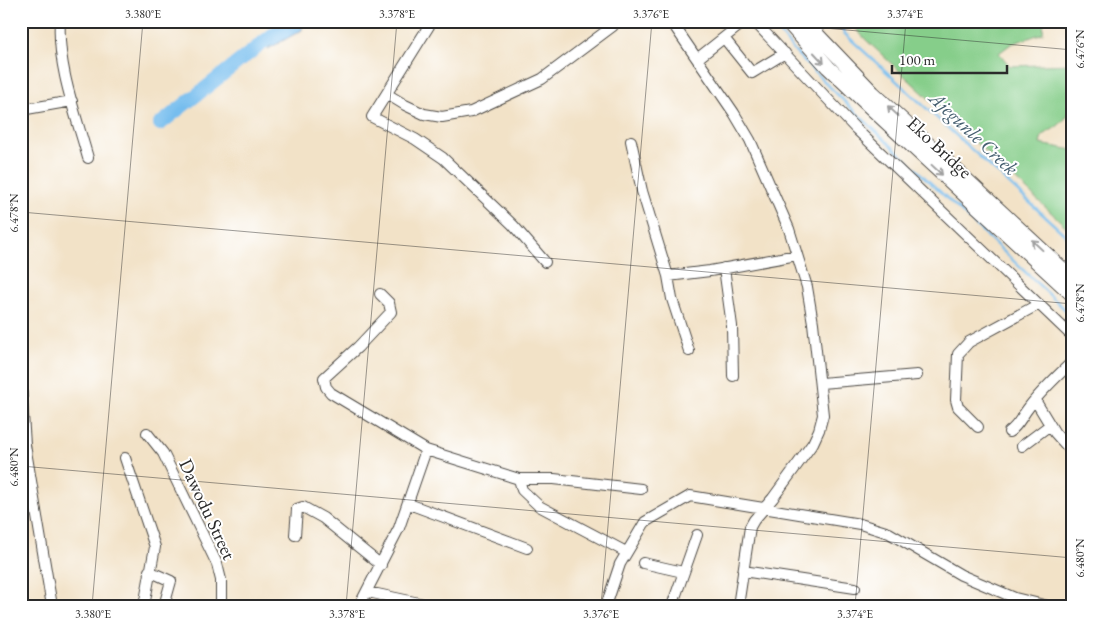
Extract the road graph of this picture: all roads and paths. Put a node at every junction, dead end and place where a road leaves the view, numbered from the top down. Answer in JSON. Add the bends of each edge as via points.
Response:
{"nodes":[{"id":1,"x":60,"y":21,"type":"edge"},
{"id":2,"x":432,"y":21,"type":"edge"},
{"id":3,"x":672,"y":21,"type":"edge"},
{"id":4,"x":745,"y":21,"type":"edge"},
{"id":5,"x":754,"y":21,"type":"edge"},
{"id":6,"x":787,"y":21,"type":"edge"},
{"id":7,"x":804,"y":21,"type":"edge"},
{"id":8,"x":613,"y":26,"type":"dead end"},
{"id":9,"x":724,"y":38,"type":"junction"},
{"id":10,"x":785,"y":54,"type":"junction"},
{"id":11,"x":697,"y":59,"type":"junction"},
{"id":12,"x":387,"y":94,"type":"junction"},
{"id":13,"x":72,"y":101,"type":"junction"},
{"id":14,"x":21,"y":110,"type":"edge"},
{"id":15,"x":631,"y":141,"type":"dead end"},
{"id":16,"x":88,"y":158,"type":"dead end"},
{"id":17,"x":797,"y":255,"type":"junction"},
{"id":18,"x":545,"y":262,"type":"dead end"},
{"id":19,"x":724,"y":268,"type":"junction"},
{"id":20,"x":668,"y":276,"type":"junction"},
{"id":21,"x":1073,"y":279,"type":"edge"},
{"id":22,"x":380,"y":294,"type":"dead end"},
{"id":23,"x":1073,"y":295,"type":"edge"},
{"id":24,"x":1039,"y":304,"type":"junction"},
{"id":25,"x":1073,"y":337,"type":"edge"},
{"id":26,"x":689,"y":351,"type":"dead end"},
{"id":27,"x":1073,"y":361,"type":"edge"},
{"id":28,"x":917,"y":375,"type":"dead end"},
{"id":29,"x":733,"y":376,"type":"dead end"},
{"id":30,"x":821,"y":383,"type":"junction"},
{"id":31,"x":21,"y":384,"type":"edge"},
{"id":32,"x":1035,"y":400,"type":"junction"},
{"id":33,"x":1050,"y":425,"type":"junction"},
{"id":34,"x":978,"y":427,"type":"dead end"},
{"id":35,"x":1009,"y":432,"type":"dead end"},
{"id":36,"x":147,"y":434,"type":"dead end"},
{"id":37,"x":1022,"y":446,"type":"dead end"},
{"id":38,"x":426,"y":450,"type":"junction"},
{"id":39,"x":1073,"y":453,"type":"edge"},
{"id":40,"x":125,"y":458,"type":"dead end"},
{"id":41,"x":519,"y":479,"type":"junction"},
{"id":42,"x":641,"y":489,"type":"dead end"},
{"id":43,"x":409,"y":504,"type":"junction"},
{"id":44,"x":764,"y":509,"type":"junction"},
{"id":45,"x":295,"y":535,"type":"dead end"},
{"id":46,"x":697,"y":535,"type":"dead end"},
{"id":47,"x":527,"y":548,"type":"dead end"},
{"id":48,"x":626,"y":552,"type":"junction"},
{"id":49,"x":643,"y":563,"type":"dead end"},
{"id":50,"x":382,"y":565,"type":"junction"},
{"id":51,"x":742,"y":571,"type":"junction"},
{"id":52,"x":150,"y":572,"type":"junction"},
{"id":53,"x":683,"y":572,"type":"junction"},
{"id":54,"x":855,"y":588,"type":"dead end"},
{"id":55,"x":368,"y":592,"type":"junction"},
{"id":56,"x":391,"y":601,"type":"edge"},
{"id":57,"x":52,"y":606,"type":"edge"},
{"id":58,"x":144,"y":606,"type":"edge"},
{"id":59,"x":164,"y":606,"type":"edge"},
{"id":60,"x":221,"y":606,"type":"edge"},
{"id":61,"x":359,"y":606,"type":"edge"},
{"id":62,"x":433,"y":606,"type":"edge"},
{"id":63,"x":606,"y":606,"type":"edge"},
{"id":64,"x":672,"y":606,"type":"edge"},
{"id":65,"x":738,"y":606,"type":"edge"},
{"id":66,"x":1048,"y":606,"type":"edge"}],
"edges":[{"from":1,"to":13,"type":"street","via":[[59,32]]},
{"from":2,"to":12,"type":"street"},
{"from":3,"to":11,"type":"street"},
{"from":4,"to":9,"type":"street"},
{"from":5,"to":10,"type":"street"},
{"from":6,"to":23,"type":"highway","name":"Eko Bridge","one_way":true,"via":[[841,80]]},
{"from":21,"to":7,"type":"highway","name":"Eko Bridge","one_way":true,"via":[[873,92]]},
{"from":8,"to":12,"type":"street","via":[[542,78],[471,112],[433,116]]},
{"from":9,"to":10,"type":"street","via":[[752,74]]},
{"from":9,"to":11,"type":"street"},
{"from":10,"to":24,"type":"street","via":[[856,129]]},
{"from":11,"to":17,"type":"street","via":[[750,140]]},
{"from":12,"to":18,"type":"street","via":[[372,117],[443,158],[514,225]]},
{"from":13,"to":14,"type":"street"},
{"from":13,"to":16,"type":"street"},
{"from":15,"to":20,"type":"street","via":[[642,191]]},
{"from":17,"to":19,"type":"street"},
{"from":17,"to":30,"type":"street","via":[[807,287]]},
{"from":19,"to":20,"type":"street"},
{"from":19,"to":29,"type":"street","via":[[732,326]]},
{"from":20,"to":26,"type":"street","via":[[672,300]]},
{"from":22,"to":38,"type":"street","via":[[389,303],[391,312],[323,380],[331,393]]},
{"from":24,"to":25,"type":"street"},
{"from":24,"to":34,"type":"street","via":[[969,342],[958,354],[956,400]]},
{"from":27,"to":32,"type":"street","via":[[1048,383]]},
{"from":28,"to":30,"type":"street"},
{"from":30,"to":44,"type":"street","via":[[823,414],[819,430],[813,443]]},
{"from":31,"to":57,"type":"street","via":[[24,445]]},
{"from":32,"to":33,"type":"street"},
{"from":32,"to":35,"type":"street","via":[[1019,424]]},
{"from":33,"to":37,"type":"street"},
{"from":33,"to":39,"type":"street"},
{"from":36,"to":60,"type":"street","name":"Dawodu Street","via":[[163,453],[217,564]]},
{"from":38,"to":41,"type":"street"},
{"from":38,"to":43,"type":"street"},
{"from":40,"to":52,"type":"street","via":[[155,547]]},
{"from":41,"to":42,"type":"street","via":[[554,479]]},
{"from":41,"to":48,"type":"street","via":[[522,490],[546,510]]},
{"from":43,"to":47,"type":"street"},
{"from":43,"to":50,"type":"street"},
{"from":44,"to":48,"type":"street","via":[[687,496],[645,522]]},
{"from":44,"to":51,"type":"street","via":[[748,534]]},
{"from":44,"to":66,"type":"street","via":[[832,519],[889,534],[961,575],[1016,598]]},
{"from":45,"to":50,"type":"street","via":[[297,509],[309,509]]},
{"from":46,"to":53,"type":"street"},
{"from":48,"to":63,"type":"street"},
{"from":49,"to":53,"type":"street"},
{"from":50,"to":55,"type":"street"},
{"from":51,"to":54,"type":"street"},
{"from":51,"to":65,"type":"street"},
{"from":52,"to":58,"type":"street"},
{"from":52,"to":59,"type":"street","via":[[172,583]]},
{"from":53,"to":64,"type":"street"},
{"from":55,"to":56,"type":"street"},
{"from":55,"to":61,"type":"street"},
{"from":56,"to":62,"type":"street"}]}
